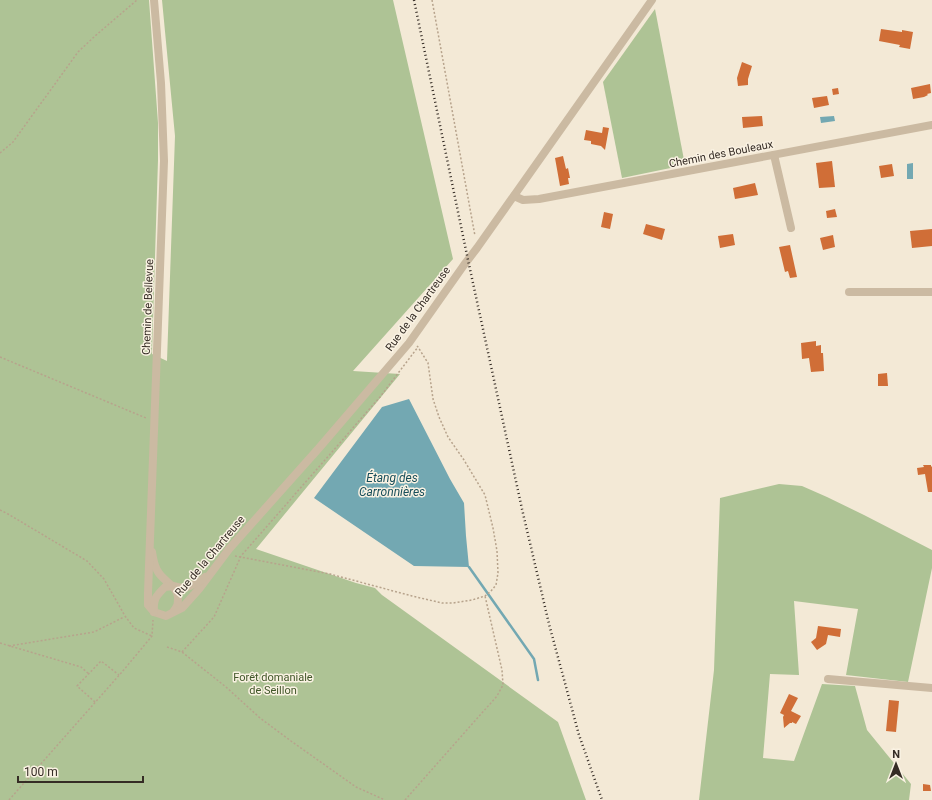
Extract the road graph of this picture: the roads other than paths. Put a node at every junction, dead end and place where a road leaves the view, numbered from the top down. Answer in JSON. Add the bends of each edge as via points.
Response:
{"nodes":[{"id":1,"x":154,"y":0,"type":"edge"},
{"id":2,"x":652,"y":0,"type":"edge"},
{"id":3,"x":932,"y":126,"type":"edge"},
{"id":4,"x":774,"y":155,"type":"junction"},
{"id":5,"x":514,"y":196,"type":"junction"},
{"id":6,"x":791,"y":228,"type":"dead end"},
{"id":7,"x":849,"y":292,"type":"dead end"},
{"id":8,"x":932,"y":292,"type":"edge"},
{"id":9,"x":150,"y":533,"type":"junction"},
{"id":10,"x":212,"y":571,"type":"junction"},
{"id":11,"x":173,"y":586,"type":"junction"},
{"id":12,"x":154,"y":612,"type":"junction"},
{"id":13,"x":173,"y":613,"type":"junction"},
{"id":14,"x":828,"y":679,"type":"dead end"},
{"id":15,"x":932,"y":688,"type":"edge"}],
"edges":[{"from":1,"to":9,"type":"street","name":"Chemin de Bellevue","via":[[164,161]]},
{"from":2,"to":5,"type":"street","name":"Rue de la Chartreuse"},
{"from":3,"to":4,"type":"street","name":"Chemin des Bouleaux"},
{"from":4,"to":5,"type":"street","name":"Chemin des Bouleaux","via":[[540,199],[523,200]]},
{"from":4,"to":6,"type":"street"},
{"from":5,"to":10,"type":"street","name":"Rue de la Chartreuse","via":[[410,343],[224,554]]},
{"from":7,"to":8,"type":"street"},
{"from":9,"to":11,"type":"street","via":[[157,571]]},
{"from":9,"to":12,"type":"street","name":"Chemin de Bellevue","via":[[148,605]]},
{"from":10,"to":11,"type":"street","via":[[190,586]]},
{"from":10,"to":13,"type":"street","name":"Rue de la Chartreuse","via":[[182,608]]},
{"from":11,"to":12,"type":"street","via":[[164,587],[156,595],[153,603]]},
{"from":11,"to":13,"type":"street","via":[[178,593],[178,601]]},
{"from":12,"to":13,"type":"street","via":[[166,616]]},
{"from":14,"to":15,"type":"street"}]}
